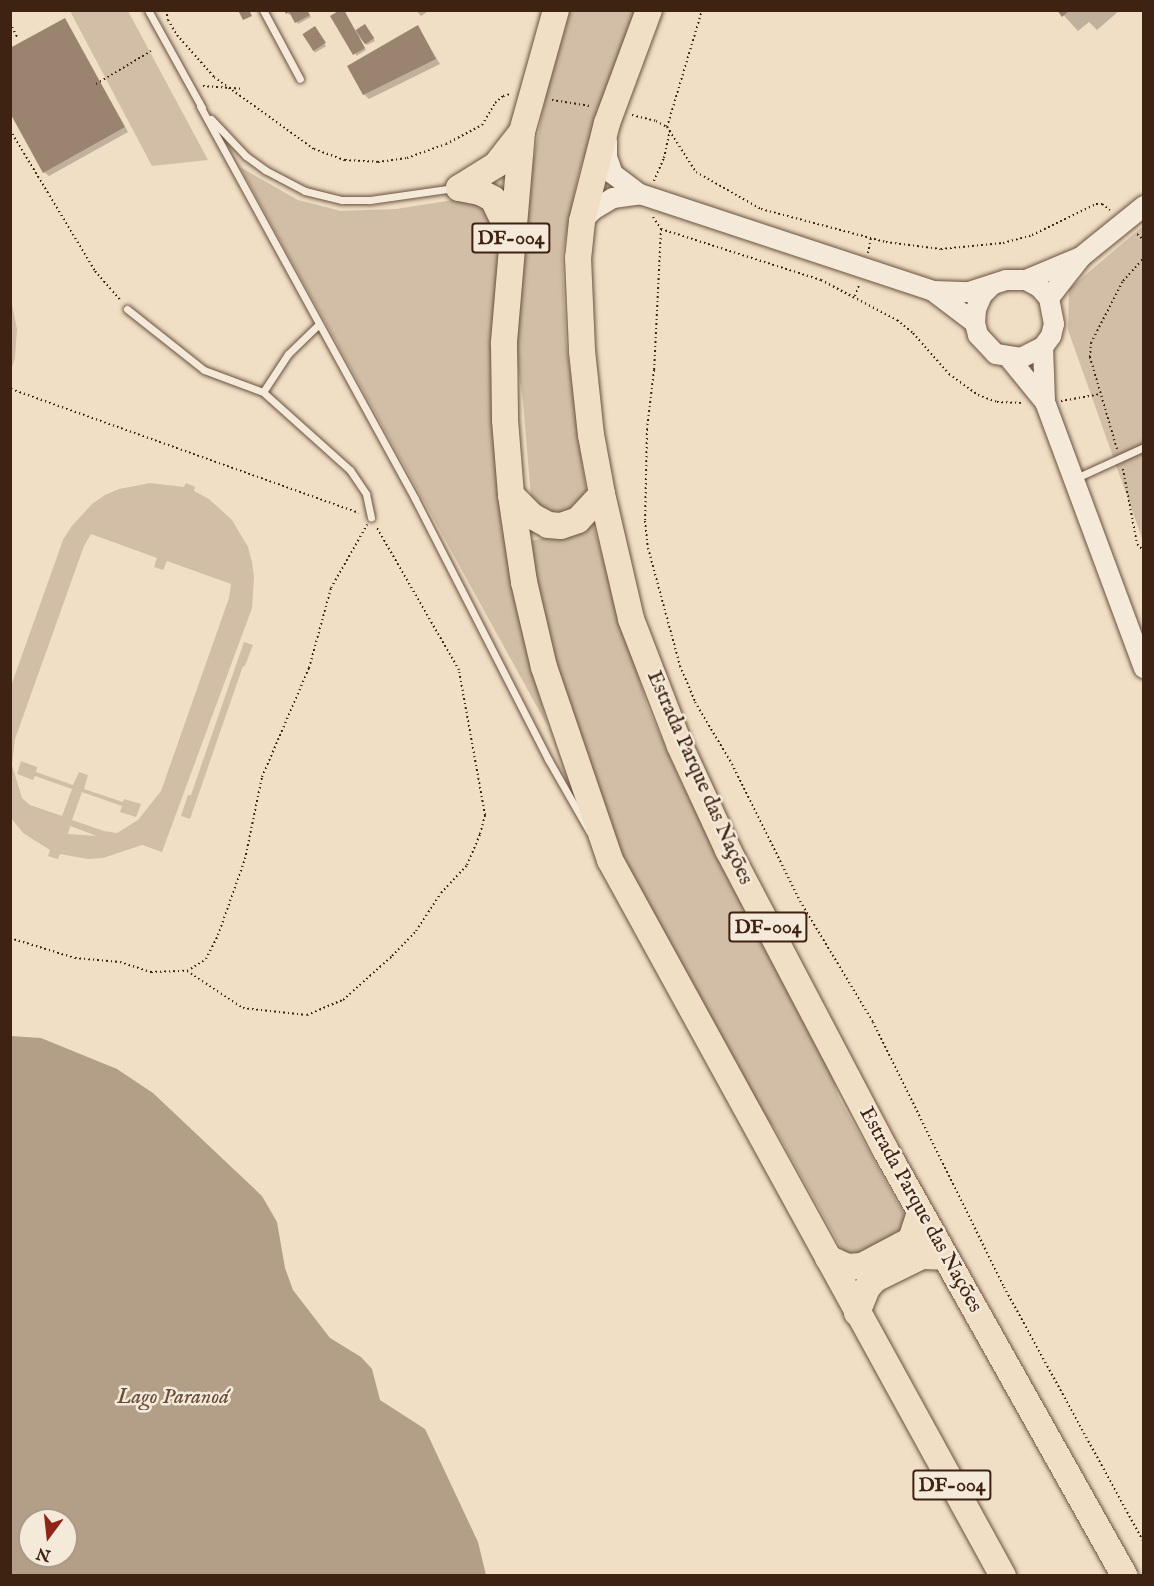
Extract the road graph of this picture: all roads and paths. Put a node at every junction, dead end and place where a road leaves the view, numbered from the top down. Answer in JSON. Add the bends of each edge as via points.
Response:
{"nodes":[{"id":1,"x":148,"y":10,"type":"edge"},
{"id":2,"x":166,"y":10,"type":"edge"},
{"id":3,"x":263,"y":10,"type":"edge"},
{"id":4,"x":556,"y":10,"type":"edge"},
{"id":5,"x":649,"y":10,"type":"edge"},
{"id":6,"x":702,"y":10,"type":"edge"},
{"id":7,"x":10,"y":23,"type":"edge"},
{"id":8,"x":17,"y":37,"type":"dead end"},
{"id":9,"x":152,"y":51,"type":"dead end"},
{"id":10,"x":300,"y":79,"type":"dead end"},
{"id":11,"x":96,"y":84,"type":"dead end"},
{"id":12,"x":203,"y":86,"type":"dead end"},
{"id":13,"x":229,"y":89,"type":"junction"},
{"id":14,"x":242,"y":89,"type":"dead end"},
{"id":15,"x":513,"y":93,"type":"dead end"},
{"id":16,"x":546,"y":99,"type":"dead end"},
{"id":17,"x":200,"y":106,"type":"junction"},
{"id":18,"x":610,"y":114,"type":"junction"},
{"id":19,"x":667,"y":127,"type":"junction"},
{"id":20,"x":10,"y":130,"type":"edge"},
{"id":21,"x":670,"y":130,"type":"junction"},
{"id":22,"x":522,"y":132,"type":"junction"},
{"id":23,"x":459,"y":188,"type":"junction"},
{"id":24,"x":643,"y":196,"type":"junction"},
{"id":25,"x":1143,"y":206,"type":"edge"},
{"id":26,"x":582,"y":221,"type":"junction"},
{"id":27,"x":1124,"y":222,"type":"junction"},
{"id":28,"x":661,"y":229,"type":"junction"},
{"id":29,"x":511,"y":236,"type":"junction"},
{"id":30,"x":1081,"y":257,"type":"junction"},
{"id":31,"x":1143,"y":258,"type":"edge"},
{"id":32,"x":862,"y":279,"type":"dead end"},
{"id":33,"x":1026,"y":280,"type":"junction"},
{"id":34,"x":993,"y":285,"type":"junction"},
{"id":35,"x":933,"y":291,"type":"junction"},
{"id":36,"x":854,"y":297,"type":"junction"},
{"id":37,"x":1049,"y":298,"type":"junction"},
{"id":38,"x":127,"y":309,"type":"joint"},
{"id":39,"x":975,"y":323,"type":"junction"},
{"id":40,"x":318,"y":325,"type":"junction"},
{"id":41,"x":1043,"y":347,"type":"junction"},
{"id":42,"x":1009,"y":358,"type":"junction"},
{"id":43,"x":11,"y":389,"type":"edge"},
{"id":44,"x":263,"y":392,"type":"junction"},
{"id":45,"x":1099,"y":394,"type":"junction"},
{"id":46,"x":1045,"y":402,"type":"junction"},
{"id":47,"x":1143,"y":447,"type":"edge"},
{"id":48,"x":1118,"y":452,"type":"dead end"},
{"id":49,"x":1122,"y":465,"type":"dead end"},
{"id":50,"x":1074,"y":479,"type":"junction"},
{"id":51,"x":602,"y":494,"type":"junction"},
{"id":52,"x":511,"y":495,"type":"junction"},
{"id":53,"x":371,"y":517,"type":"junction"},
{"id":54,"x":1143,"y":551,"type":"edge"},
{"id":55,"x":1143,"y":668,"type":"edge"},
{"id":56,"x":610,"y":860,"type":"junction"},
{"id":57,"x":10,"y":938,"type":"edge"},
{"id":58,"x":188,"y":971,"type":"junction"},
{"id":59,"x":920,"y":1212,"type":"junction"},
{"id":60,"x":945,"y":1257,"type":"junction"},
{"id":61,"x":828,"y":1258,"type":"junction"},
{"id":62,"x":857,"y":1313,"type":"junction"},
{"id":63,"x":1143,"y":1543,"type":"edge"},
{"id":64,"x":1003,"y":1575,"type":"edge"},
{"id":65,"x":1125,"y":1575,"type":"edge"}],
"edges":[{"from":1,"to":17,"type":"lane"},
{"from":2,"to":13,"type":"path","via":[[177,35]]},
{"from":3,"to":10,"type":"lane"},
{"from":4,"to":22,"type":"highway","number":"DF-004"},
{"from":5,"to":18,"type":"highway","name":"Estrada Parque das Nações","number":"DF-004"},
{"from":6,"to":19,"type":"path"},
{"from":7,"to":8,"type":"path"},
{"from":9,"to":11,"type":"path"},
{"from":12,"to":13,"type":"path"},
{"from":13,"to":14,"type":"path"},
{"from":13,"to":15,"type":"path","via":[[314,148],[360,163],[407,158],[446,144],[482,124],[502,96]]},
{"from":16,"to":18,"type":"path"},
{"from":17,"to":23,"type":"lane","via":[[246,156],[305,191],[342,200],[370,200]]},
{"from":17,"to":40,"type":"lane"},
{"from":18,"to":19,"type":"path","via":[[656,121]]},
{"from":18,"to":24,"type":"street","via":[[609,166],[621,182]]},
{"from":18,"to":26,"type":"highway","name":"Estrada Parque das Nações","number":"DF-004"},
{"from":19,"to":21,"type":"path"},
{"from":20,"to":38,"type":"path","via":[[95,270]]},
{"from":21,"to":24,"type":"path","via":[[664,158]]},
{"from":21,"to":27,"type":"path","via":[[696,172],[761,209],[886,242],[941,249],[1002,243],[1032,235],[1096,204],[1102,204]]},
{"from":22,"to":23,"type":"highway","via":[[496,165]]},
{"from":22,"to":29,"type":"highway","number":"DF-004"},
{"from":23,"to":29,"type":"highway","via":[[493,199]]},
{"from":24,"to":26,"type":"street","via":[[613,198]]},
{"from":24,"to":28,"type":"path"},
{"from":24,"to":35,"type":"street"},
{"from":25,"to":27,"type":"street"},
{"from":26,"to":51,"type":"highway","name":"Estrada Parque das Nações","number":"DF-004","via":[[578,258],[582,351]]},
{"from":27,"to":30,"type":"street"},
{"from":28,"to":36,"type":"path","via":[[821,280]]},
{"from":28,"to":63,"type":"path","via":[[645,520],[648,548],[680,666],[695,702],[732,764],[800,901],[873,1022],[1004,1287]]},
{"from":29,"to":52,"type":"highway","number":"DF-004","via":[[503,378]]},
{"from":30,"to":33,"type":"street"},
{"from":30,"to":37,"type":"street"},
{"from":31,"to":45,"type":"path","via":[[1124,280],[1091,343],[1090,357]]},
{"from":32,"to":36,"type":"path"},
{"from":33,"to":34,"type":"street"},
{"from":33,"to":37,"type":"street"},
{"from":34,"to":35,"type":"street","via":[[969,292]]},
{"from":34,"to":39,"type":"street","via":[[979,302]]},
{"from":35,"to":39,"type":"street"},
{"from":36,"to":46,"type":"path","via":[[897,320],[949,374],[978,395],[996,402]]},
{"from":37,"to":41,"type":"street","via":[[1054,324]]},
{"from":38,"to":44,"type":"lane","via":[[204,370]]},
{"from":39,"to":42,"type":"street","via":[[986,346]]},
{"from":40,"to":44,"type":"lane","via":[[288,354]]},
{"from":40,"to":56,"type":"lane","via":[[415,499],[581,820]]},
{"from":41,"to":42,"type":"street","via":[[1027,356]]},
{"from":41,"to":46,"type":"street"},
{"from":42,"to":46,"type":"street"},
{"from":43,"to":53,"type":"path"},
{"from":44,"to":53,"type":"lane","via":[[350,470],[366,495]]},
{"from":45,"to":46,"type":"path"},
{"from":45,"to":48,"type":"path"},
{"from":46,"to":50,"type":"street"},
{"from":47,"to":50,"type":"lane"},
{"from":49,"to":54,"type":"path","via":[[1137,544]]},
{"from":50,"to":55,"type":"street"},
{"from":51,"to":52,"type":"highway","via":[[578,520],[561,525],[548,525],[532,516]]},
{"from":51,"to":59,"type":"highway","name":"Estrada Parque das Nações","number":"DF-004","via":[[631,619],[680,746],[733,860]]},
{"from":52,"to":56,"type":"highway","number":"DF-004","via":[[524,582],[544,667]]},
{"from":53,"to":58,"type":"path","via":[[331,588],[309,668],[262,777],[245,859],[218,935],[206,959]]},
{"from":53,"to":58,"type":"path","via":[[459,670],[485,815],[480,834],[466,865],[441,893],[416,931],[343,1000],[307,1015],[243,1008]]},
{"from":56,"to":61,"type":"highway","number":"DF-004"},
{"from":57,"to":58,"type":"path","via":[[75,958],[120,962],[151,972]]},
{"from":59,"to":60,"type":"highway","name":"Estrada Parque das Nações","number":"DF-004"},
{"from":59,"to":61,"type":"highway","via":[[911,1240],[862,1266],[847,1267]]},
{"from":60,"to":62,"type":"highway","via":[[922,1256],[874,1279]]},
{"from":60,"to":65,"type":"highway","name":"Estrada Parque das Nações","number":"DF-004"},
{"from":61,"to":62,"type":"highway","number":"DF-004"},
{"from":62,"to":64,"type":"highway","number":"DF-004"}]}
